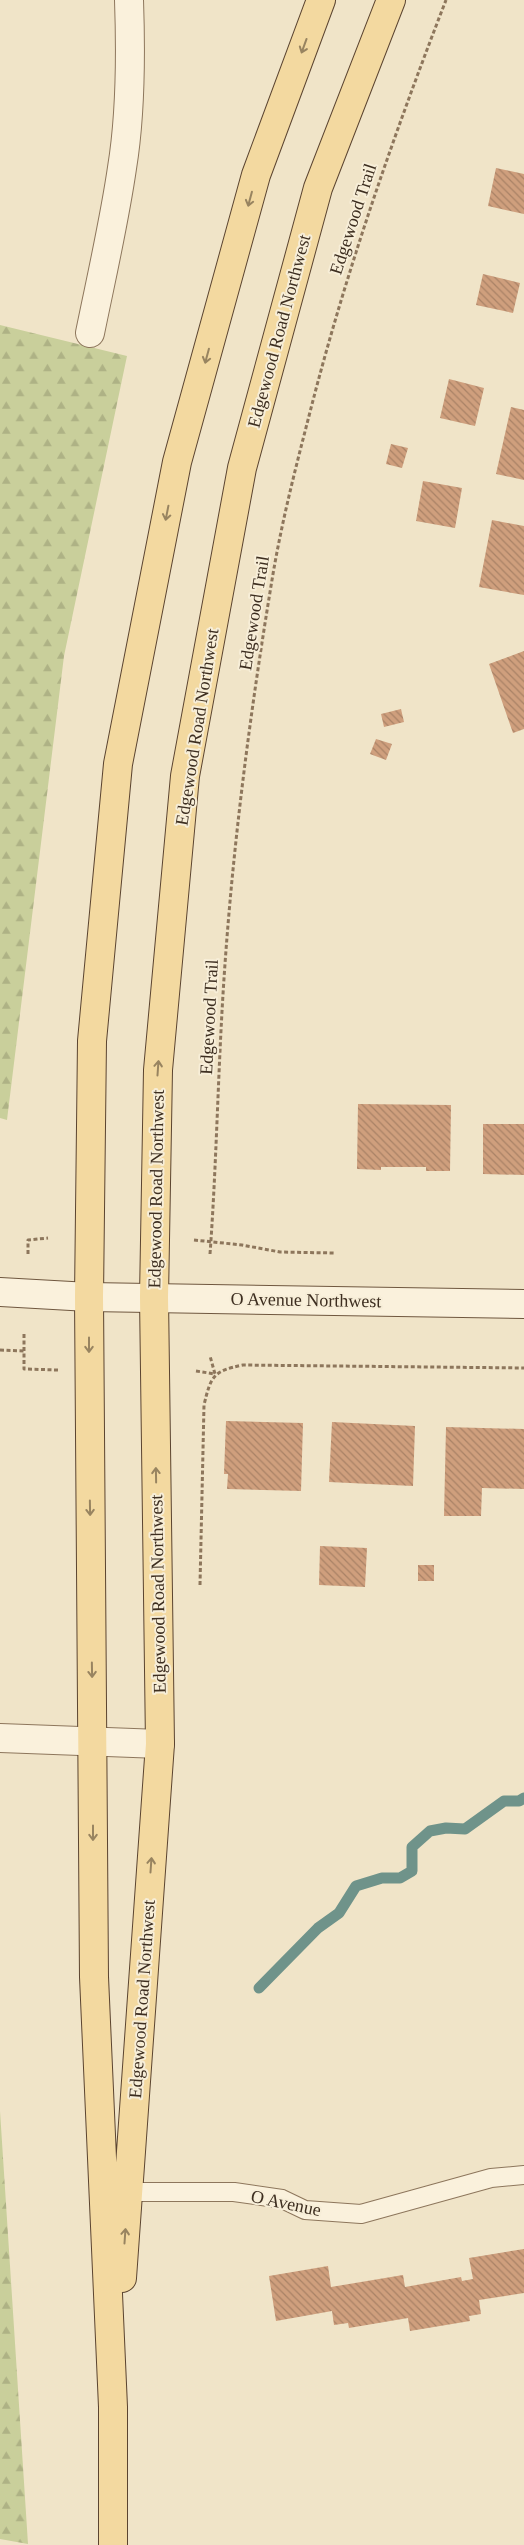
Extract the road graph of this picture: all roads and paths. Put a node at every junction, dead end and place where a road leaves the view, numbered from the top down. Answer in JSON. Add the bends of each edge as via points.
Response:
{"nodes":[{"id":1,"x":129,"y":0,"type":"edge"},
{"id":2,"x":321,"y":0,"type":"edge"},
{"id":3,"x":391,"y":0,"type":"edge"},
{"id":4,"x":446,"y":0,"type":"edge"},
{"id":5,"x":90,"y":334,"type":"dead end"},
{"id":6,"x":48,"y":1238,"type":"dead end"},
{"id":7,"x":194,"y":1240,"type":"dead end"},
{"id":8,"x":211,"y":1242,"type":"junction"},
{"id":9,"x":334,"y":1253,"type":"dead end"},
{"id":10,"x":28,"y":1254,"type":"dead end"},
{"id":11,"x":210,"y":1254,"type":"dead end"},
{"id":12,"x":0,"y":1292,"type":"edge"},
{"id":13,"x":88,"y":1297,"type":"junction"},
{"id":14,"x":154,"y":1297,"type":"junction"},
{"id":15,"x":524,"y":1304,"type":"edge"},
{"id":16,"x":24,"y":1334,"type":"dead end"},
{"id":17,"x":0,"y":1350,"type":"edge"},
{"id":18,"x":24,"y":1352,"type":"junction"},
{"id":19,"x":210,"y":1356,"type":"dead end"},
{"id":20,"x":524,"y":1368,"type":"edge"},
{"id":21,"x":62,"y":1371,"type":"dead end"},
{"id":22,"x":196,"y":1371,"type":"dead end"},
{"id":23,"x":214,"y":1374,"type":"junction"},
{"id":24,"x":200,"y":1585,"type":"dead end"},
{"id":25,"x":0,"y":1738,"type":"edge"},
{"id":26,"x":92,"y":1742,"type":"junction"},
{"id":27,"x":160,"y":1744,"type":"junction"},
{"id":28,"x":524,"y":2174,"type":"edge"},
{"id":29,"x":116,"y":2192,"type":"junction"},
{"id":30,"x":113,"y":2545,"type":"edge"}],
"edges":[{"from":1,"to":5,"type":"street","via":[[130,57],[125,144]]},
{"from":2,"to":13,"type":"main road","name":"Edgewood Road Northwest","one_way":true,"via":[[256,175],[177,462],[118,764],[92,1041]]},
{"from":14,"to":3,"type":"main road","name":"Edgewood Road Northwest","one_way":true,"via":[[158,1070],[187,767],[242,468],[318,188]]},
{"from":4,"to":8,"type":"path","name":"Edgewood Trail","via":[[364,224],[327,345],[272,578],[245,767],[225,962]]},
{"from":6,"to":10,"type":"path","via":[[28,1240]]},
{"from":7,"to":8,"type":"path"},
{"from":8,"to":9,"type":"path","via":[[280,1252]]},
{"from":8,"to":11,"type":"path","name":"Edgewood Trail"},
{"from":12,"to":13,"type":"street","name":"O Avenue Northwest"},
{"from":13,"to":14,"type":"street","name":"O Avenue Northwest"},
{"from":13,"to":26,"type":"main road","name":"Edgewood Road Northwest","one_way":true},
{"from":14,"to":15,"type":"street","name":"O Avenue Northwest"},
{"from":27,"to":14,"type":"main road","name":"Edgewood Road Northwest","one_way":true},
{"from":16,"to":18,"type":"path"},
{"from":17,"to":18,"type":"path"},
{"from":18,"to":21,"type":"path","via":[[24,1369]]},
{"from":19,"to":23,"type":"path"},
{"from":20,"to":23,"type":"path","via":[[243,1365]]},
{"from":22,"to":23,"type":"path"},
{"from":23,"to":24,"type":"path","via":[[204,1405]]},
{"from":25,"to":26,"type":"street"},
{"from":26,"to":27,"type":"street"},
{"from":26,"to":29,"type":"main road","name":"Edgewood Road Northwest","one_way":true,"via":[[94,1977]]},
{"from":29,"to":27,"type":"main road","name":"Edgewood Road Northwest","one_way":true},
{"from":28,"to":29,"type":"lane","name":"O Avenue","via":[[491,2178],[360,2214],[305,2210],[282,2199],[234,2192]]},
{"from":29,"to":30,"type":"main road","name":"Edgewood Road Northwest"}]}
